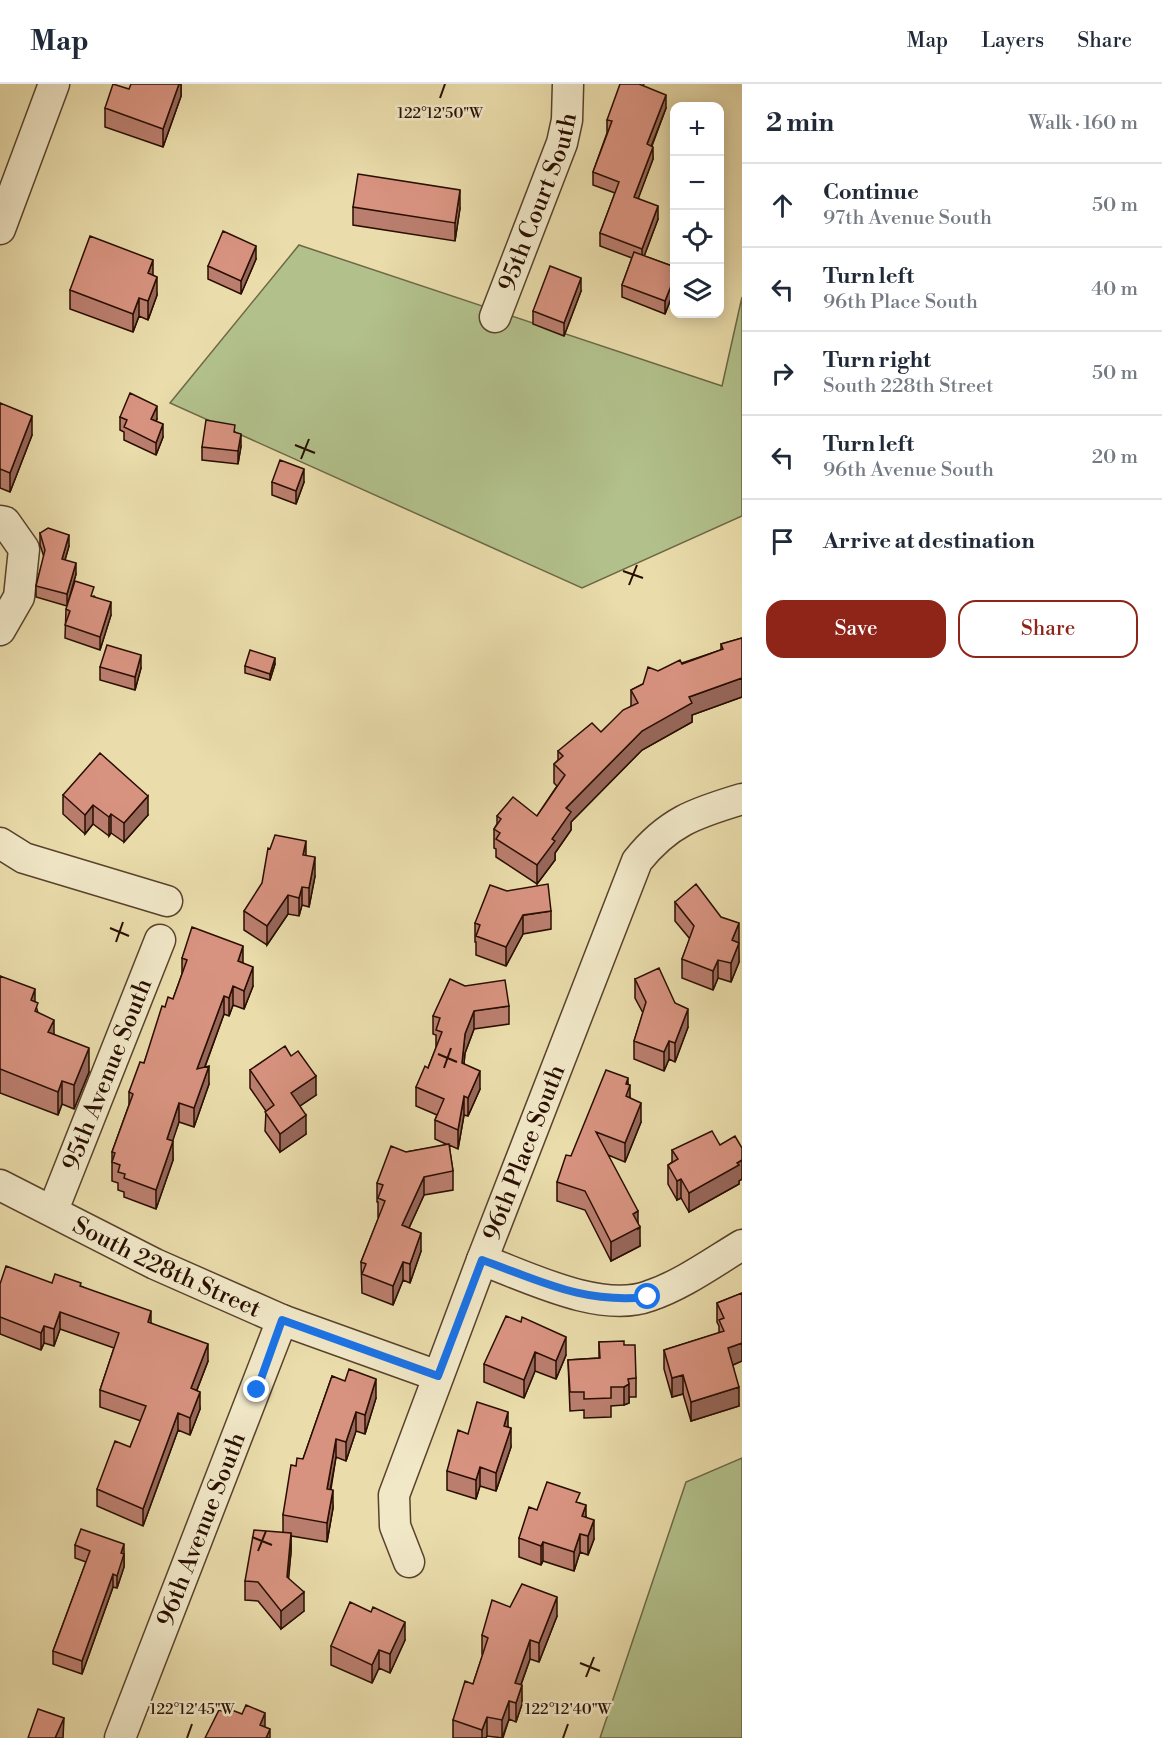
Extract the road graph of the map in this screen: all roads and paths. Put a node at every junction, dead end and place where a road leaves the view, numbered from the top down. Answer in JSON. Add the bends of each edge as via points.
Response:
{"nodes":[{"id":1,"x":54,"y":84,"type":"edge"},
{"id":2,"x":568,"y":84,"type":"edge"},
{"id":3,"x":0,"y":229,"type":"edge"},
{"id":4,"x":495,"y":317,"type":"dead end"},
{"id":5,"x":0,"y":521,"type":"edge"},
{"id":6,"x":0,"y":630,"type":"edge"},
{"id":7,"x":742,"y":800,"type":"edge"},
{"id":8,"x":0,"y":843,"type":"edge"},
{"id":9,"x":167,"y":902,"type":"dead end"},
{"id":10,"x":160,"y":940,"type":"dead end"},
{"id":11,"x":0,"y":1185,"type":"edge"},
{"id":12,"x":53,"y":1210,"type":"junction"},
{"id":13,"x":742,"y":1245,"type":"edge"},
{"id":14,"x":482,"y":1260,"type":"junction"},
{"id":15,"x":282,"y":1320,"type":"junction"},
{"id":16,"x":438,"y":1376,"type":"junction"},
{"id":17,"x":409,"y":1562,"type":"dead end"},
{"id":18,"x":120,"y":1738,"type":"edge"}],
"edges":[{"from":1,"to":3,"type":"street"},
{"from":2,"to":4,"type":"street","name":"95th Court South","via":[[562,143]]},
{"from":5,"to":6,"type":"street","via":[[5,522],[24,549],[19,597]]},
{"from":7,"to":14,"type":"street","name":"96th Place South","via":[[676,822],[637,861]]},
{"from":8,"to":9,"type":"street","via":[[24,858]]},
{"from":10,"to":12,"type":"street","name":"95th Avenue South"},
{"from":11,"to":12,"type":"street","name":"South 228th Street"},
{"from":12,"to":15,"type":"street","name":"South 228th Street","via":[[155,1264]]},
{"from":13,"to":14,"type":"street","via":[[648,1297],[617,1300],[585,1297]]},
{"from":14,"to":16,"type":"street","name":"96th Place South"},
{"from":15,"to":16,"type":"street","name":"South 228th Street"},
{"from":15,"to":18,"type":"street","name":"96th Avenue South"},
{"from":16,"to":17,"type":"street","name":"96th Place South","via":[[394,1496],[395,1526]]}]}
